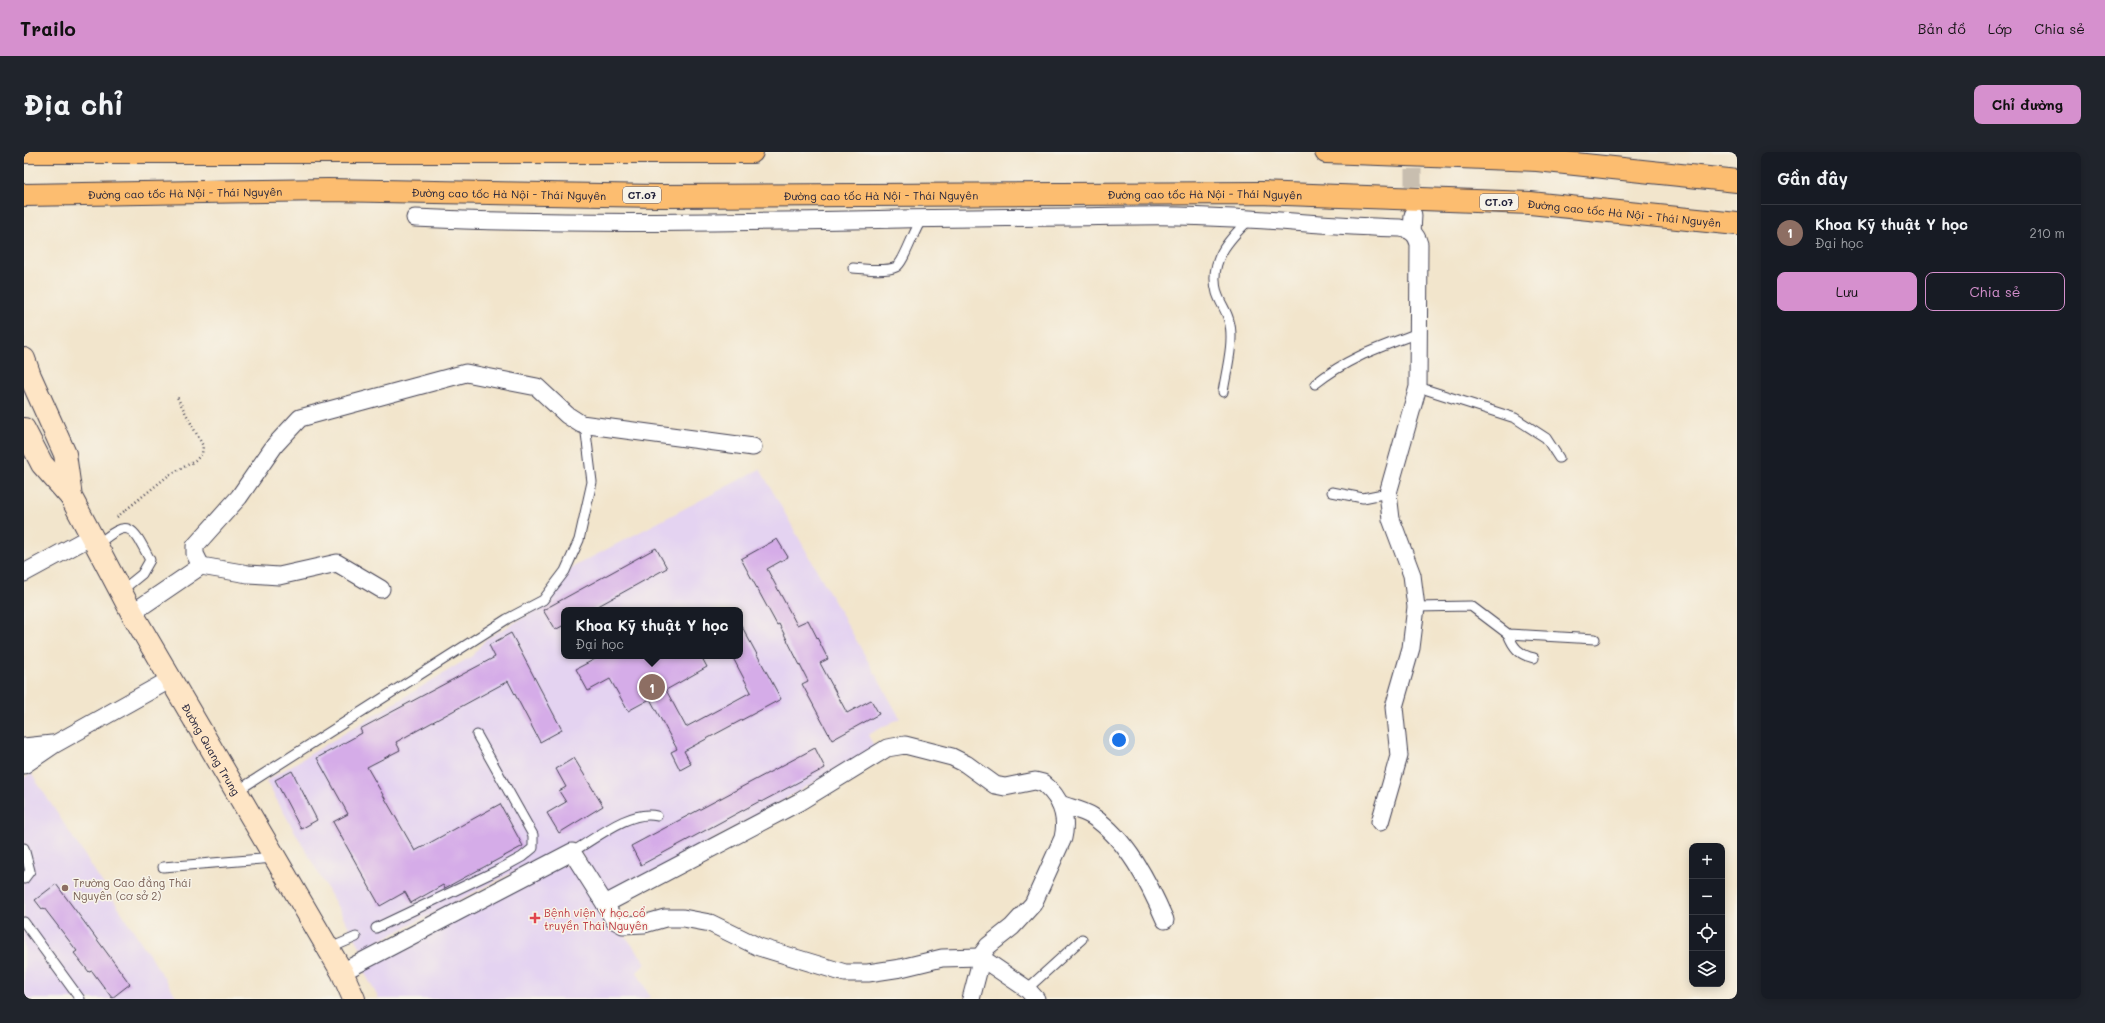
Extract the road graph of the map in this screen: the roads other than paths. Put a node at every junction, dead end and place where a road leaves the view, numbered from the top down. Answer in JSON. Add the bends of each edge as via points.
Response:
{"nodes":[{"id":1,"x":24,"y":152,"type":"edge"},
{"id":2,"x":752,"y":152,"type":"edge"},
{"id":3,"x":1326,"y":152,"type":"edge"},
{"id":4,"x":1737,"y":181,"type":"edge"},
{"id":5,"x":24,"y":195,"type":"edge"},
{"id":6,"x":1413,"y":215,"type":"tunnel mouth"},
{"id":7,"x":415,"y":218,"type":"dead end"},
{"id":8,"x":923,"y":218,"type":"junction"},
{"id":9,"x":1250,"y":219,"type":"junction"},
{"id":10,"x":1737,"y":224,"type":"edge"},
{"id":11,"x":1412,"y":232,"type":"junction"},
{"id":12,"x":853,"y":268,"type":"dead end"},
{"id":13,"x":1418,"y":333,"type":"junction"},
{"id":14,"x":24,"y":358,"type":"edge"},
{"id":15,"x":1315,"y":384,"type":"dead end"},
{"id":16,"x":1418,"y":387,"type":"junction"},
{"id":17,"x":1223,"y":392,"type":"dead end"},
{"id":18,"x":585,"y":425,"type":"junction"},
{"id":19,"x":24,"y":429,"type":"edge"},
{"id":20,"x":753,"y":447,"type":"dead end"},
{"id":21,"x":1559,"y":458,"type":"dead end"},
{"id":22,"x":1332,"y":492,"type":"dead end"},
{"id":23,"x":1388,"y":493,"type":"junction"},
{"id":24,"x":71,"y":497,"type":"junction"},
{"id":25,"x":95,"y":540,"type":"junction"},
{"id":26,"x":201,"y":566,"type":"junction"},
{"id":27,"x":24,"y":573,"type":"edge"},
{"id":28,"x":381,"y":589,"type":"dead end"},
{"id":29,"x":121,"y":591,"type":"junction"},
{"id":30,"x":1416,"y":607,"type":"junction"},
{"id":31,"x":132,"y":613,"type":"junction"},
{"id":32,"x":1508,"y":634,"type":"junction"},
{"id":33,"x":1595,"y":639,"type":"dead end"},
{"id":34,"x":1534,"y":658,"type":"dead end"},
{"id":35,"x":171,"y":679,"type":"junction"},
{"id":36,"x":477,"y":735,"type":"dead end"},
{"id":37,"x":55,"y":744,"type":"junction"},
{"id":38,"x":24,"y":747,"type":"edge"},
{"id":39,"x":24,"y":765,"type":"edge"},
{"id":40,"x":237,"y":790,"type":"junction"},
{"id":41,"x":1060,"y":804,"type":"junction"},
{"id":42,"x":657,"y":816,"type":"dead end"},
{"id":43,"x":1380,"y":822,"type":"dead end"},
{"id":44,"x":24,"y":848,"type":"edge"},
{"id":45,"x":572,"y":852,"type":"junction"},
{"id":46,"x":276,"y":858,"type":"junction"},
{"id":47,"x":163,"y":867,"type":"dead end"},
{"id":48,"x":24,"y":879,"type":"edge"},
{"id":49,"x":604,"y":904,"type":"junction"},
{"id":50,"x":1165,"y":920,"type":"dead end"},
{"id":51,"x":24,"y":922,"type":"edge"},
{"id":52,"x":376,"y":928,"type":"dead end"},
{"id":53,"x":356,"y":937,"type":"dead end"},
{"id":54,"x":1082,"y":939,"type":"dead end"},
{"id":55,"x":328,"y":949,"type":"junction"},
{"id":56,"x":980,"y":958,"type":"junction"},
{"id":57,"x":342,"y":972,"type":"junction"},
{"id":58,"x":1031,"y":994,"type":"edge"},
{"id":59,"x":80,"y":999,"type":"edge"},
{"id":60,"x":354,"y":999,"type":"edge"},
{"id":61,"x":971,"y":999,"type":"edge"}],
"edges":[{"from":1,"to":2,"type":"highway"},
{"from":3,"to":4,"type":"highway","via":[[1537,160]]},
{"from":5,"to":10,"type":"highway","name":"Đường cao tốc Hà Nội - Thái Nguyên","number":"CT.07","via":[[328,190],[659,196],[1260,193],[1530,203]]},
{"from":6,"to":11,"type":"street"},
{"from":7,"to":8,"type":"street","via":[[591,222]]},
{"from":8,"to":9,"type":"street","via":[[1176,216]]},
{"from":8,"to":12,"type":"lane","via":[[915,228],[901,264],[895,268]]},
{"from":9,"to":11,"type":"street","via":[[1293,224],[1400,228]]},
{"from":9,"to":17,"type":"lane","via":[[1231,237],[1215,267],[1218,293],[1230,322],[1231,337]]},
{"from":11,"to":13,"type":"street","via":[[1418,238],[1419,244]]},
{"from":13,"to":15,"type":"lane","via":[[1354,357]]},
{"from":13,"to":16,"type":"street"},
{"from":14,"to":24,"type":"main road","name":"Đường Quang Trung","via":[[65,454]]},
{"from":16,"to":21,"type":"lane","via":[[1515,418],[1546,438]]},
{"from":16,"to":23,"type":"street"},
{"from":18,"to":20,"type":"street"},
{"from":18,"to":26,"type":"street","via":[[567,415],[538,387],[466,373],[300,418],[275,445],[239,497],[195,546],[195,554]]},
{"from":18,"to":40,"type":"lane","via":[[592,482],[580,540],[565,570],[543,600],[507,618]]},
{"from":19,"to":24,"type":"main road","name":"Đường Quang Trung","via":[[42,464]]},
{"from":22,"to":23,"type":"lane","via":[[1363,498]]},
{"from":23,"to":30,"type":"street","via":[[1391,519],[1412,575]]},
{"from":24,"to":25,"type":"main road","name":"Đường Quang Trung"},
{"from":25,"to":27,"type":"street"},
{"from":25,"to":29,"type":"main road","name":"Đường Quang Trung"},
{"from":25,"to":29,"type":"lane","via":[[121,528],[129,528],[147,554],[150,560],[148,566]]},
{"from":26,"to":28,"type":"street","via":[[279,576],[337,563]]},
{"from":26,"to":31,"type":"street"},
{"from":29,"to":31,"type":"main road","name":"Đường Quang Trung"},
{"from":30,"to":32,"type":"lane","via":[[1471,606]]},
{"from":30,"to":43,"type":"street","via":[[1411,648],[1394,707],[1398,756]]},
{"from":31,"to":35,"type":"main road","name":"Đường Quang Trung"},
{"from":32,"to":33,"type":"lane"},
{"from":32,"to":34,"type":"lane","via":[[1517,650]]},
{"from":35,"to":37,"type":"street"},
{"from":35,"to":40,"type":"main road","name":"Đường Quang Trung"},
{"from":36,"to":52,"type":"lane","via":[[533,835],[532,848],[522,857],[500,869]]},
{"from":37,"to":38,"type":"street"},
{"from":37,"to":39,"type":"street"},
{"from":40,"to":46,"type":"main road","name":"Đường Quang Trung"},
{"from":41,"to":49,"type":"street","via":[[1043,783],[1035,781],[1005,787],[995,785],[952,756],[897,745],[880,751],[799,802]]},
{"from":41,"to":50,"type":"street","via":[[1091,816],[1112,834],[1134,861]]},
{"from":41,"to":56,"type":"street","via":[[1065,828],[1033,904],[1012,927],[988,946]]},
{"from":42,"to":45,"type":"lane","via":[[647,813],[629,818]]},
{"from":44,"to":48,"type":"lane","via":[[30,872]]},
{"from":45,"to":49,"type":"street"},
{"from":45,"to":57,"type":"street"},
{"from":46,"to":47,"type":"lane"},
{"from":46,"to":55,"type":"main road","name":"Đường Quang Trung"},
{"from":49,"to":56,"type":"street","via":[[614,920],[624,925],[644,924],[665,918],[710,923],[759,947],[845,973],[868,973],[901,968],[942,958]]},
{"from":51,"to":59,"type":"lane"},
{"from":53,"to":55,"type":"lane"},
{"from":54,"to":58,"type":"lane"},
{"from":55,"to":57,"type":"main road","name":"Đường Quang Trung"},
{"from":56,"to":58,"type":"street"},
{"from":56,"to":61,"type":"street"},
{"from":57,"to":60,"type":"main road","name":"Đường Quang Trung"}]}
